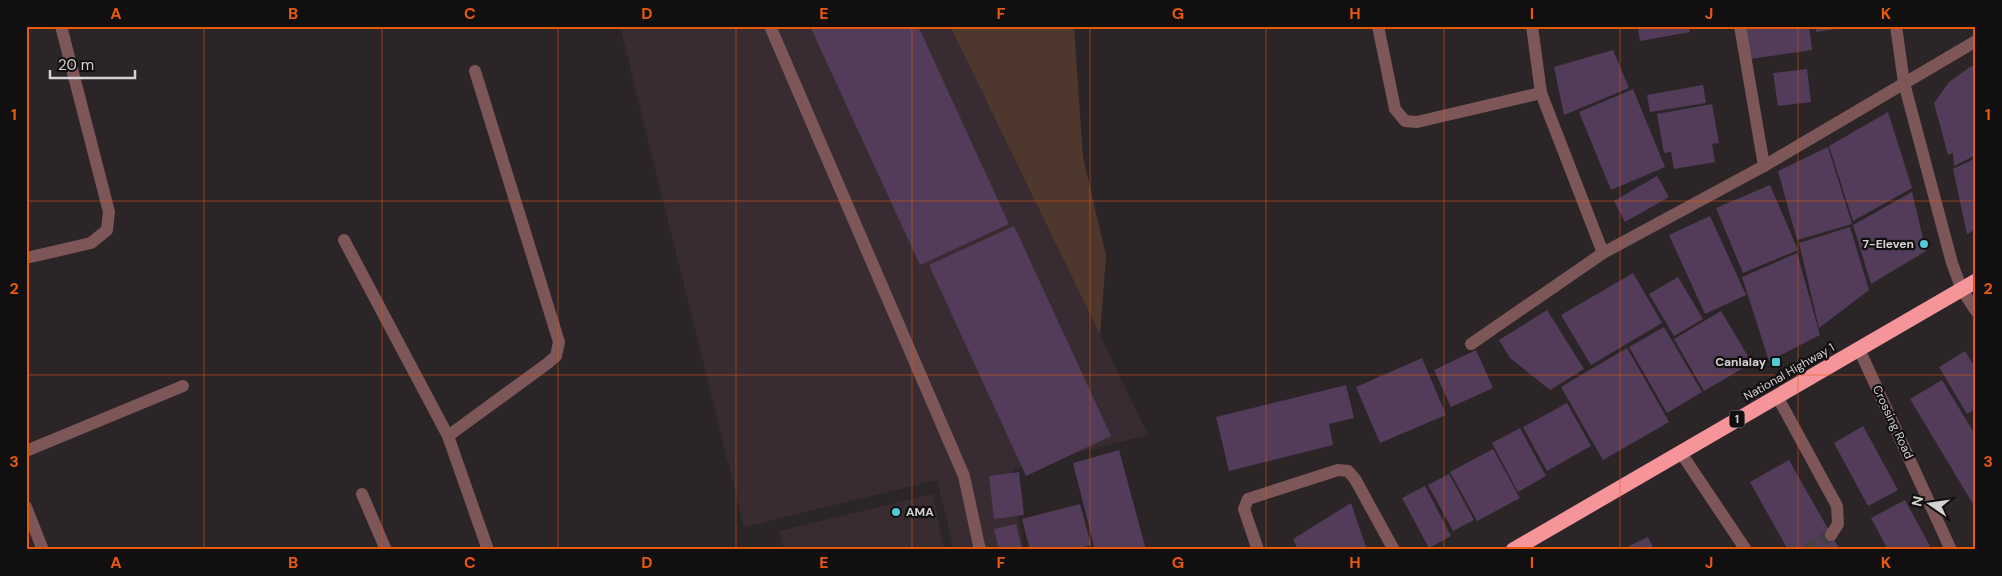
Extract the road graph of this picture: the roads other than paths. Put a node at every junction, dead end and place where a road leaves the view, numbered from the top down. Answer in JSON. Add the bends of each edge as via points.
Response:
{"nodes":[{"id":1,"x":62,"y":26,"type":"edge"},
{"id":2,"x":770,"y":26,"type":"edge"},
{"id":3,"x":1378,"y":26,"type":"edge"},
{"id":4,"x":1532,"y":26,"type":"edge"},
{"id":5,"x":1740,"y":26,"type":"edge"},
{"id":6,"x":1896,"y":26,"type":"edge"},
{"id":7,"x":1976,"y":41,"type":"edge"},
{"id":8,"x":476,"y":71,"type":"dead end"},
{"id":9,"x":1904,"y":83,"type":"junction"},
{"id":10,"x":1541,"y":93,"type":"junction"},
{"id":11,"x":1764,"y":166,"type":"junction"},
{"id":12,"x":344,"y":240,"type":"dead end"},
{"id":13,"x":1603,"y":253,"type":"junction"},
{"id":14,"x":26,"y":258,"type":"edge"},
{"id":15,"x":1976,"y":281,"type":"edge"},
{"id":16,"x":1962,"y":290,"type":"junction"},
{"id":17,"x":1976,"y":311,"type":"edge"},
{"id":18,"x":1471,"y":344,"type":"dead end"},
{"id":19,"x":1859,"y":349,"type":"junction"},
{"id":20,"x":183,"y":386,"type":"dead end"},
{"id":21,"x":1777,"y":396,"type":"junction"},
{"id":22,"x":448,"y":436,"type":"junction"},
{"id":23,"x":26,"y":451,"type":"edge"},
{"id":24,"x":1681,"y":452,"type":"junction"},
{"id":25,"x":362,"y":494,"type":"dead end"},
{"id":26,"x":26,"y":507,"type":"edge"},
{"id":27,"x":1831,"y":535,"type":"tunnel mouth"},
{"id":28,"x":43,"y":550,"type":"edge"},
{"id":29,"x":386,"y":550,"type":"edge"},
{"id":30,"x":488,"y":550,"type":"edge"},
{"id":31,"x":980,"y":550,"type":"edge"},
{"id":32,"x":1258,"y":550,"type":"edge"},
{"id":33,"x":1394,"y":550,"type":"edge"},
{"id":34,"x":1513,"y":550,"type":"edge"},
{"id":35,"x":1746,"y":550,"type":"edge"},
{"id":36,"x":1951,"y":550,"type":"edge"}],
"edges":[{"from":1,"to":14,"type":"street","via":[[109,212],[107,230],[91,243]]},
{"from":2,"to":31,"type":"street","via":[[964,476]]},
{"from":3,"to":10,"type":"street","via":[[1396,109],[1405,121],[1417,122]]},
{"from":4,"to":10,"type":"street"},
{"from":5,"to":11,"type":"street"},
{"from":6,"to":9,"type":"street"},
{"from":7,"to":9,"type":"street"},
{"from":8,"to":22,"type":"street","via":[[559,342],[556,356],[548,363]]},
{"from":9,"to":11,"type":"street"},
{"from":9,"to":16,"type":"street"},
{"from":10,"to":13,"type":"street"},
{"from":11,"to":13,"type":"street"},
{"from":12,"to":22,"type":"street"},
{"from":13,"to":18,"type":"street"},
{"from":15,"to":16,"type":"highway","name":"National Highway 1","number":"1"},
{"from":16,"to":17,"type":"street"},
{"from":16,"to":19,"type":"highway","name":"National Highway 1","number":"1"},
{"from":19,"to":21,"type":"highway","name":"National Highway 1","number":"1"},
{"from":19,"to":36,"type":"street","name":"Crossing Road"},
{"from":20,"to":23,"type":"street"},
{"from":21,"to":24,"type":"highway","name":"National Highway 1","number":"1"},
{"from":21,"to":27,"type":"street","via":[[1837,506],[1838,524]]},
{"from":22,"to":30,"type":"street"},
{"from":24,"to":34,"type":"highway","name":"National Highway 1","number":"1"},
{"from":24,"to":35,"type":"street"},
{"from":25,"to":29,"type":"street"},
{"from":26,"to":28,"type":"street"},
{"from":32,"to":33,"type":"street","via":[[1244,509],[1248,500],[1338,470],[1348,471],[1355,479]]}]}
